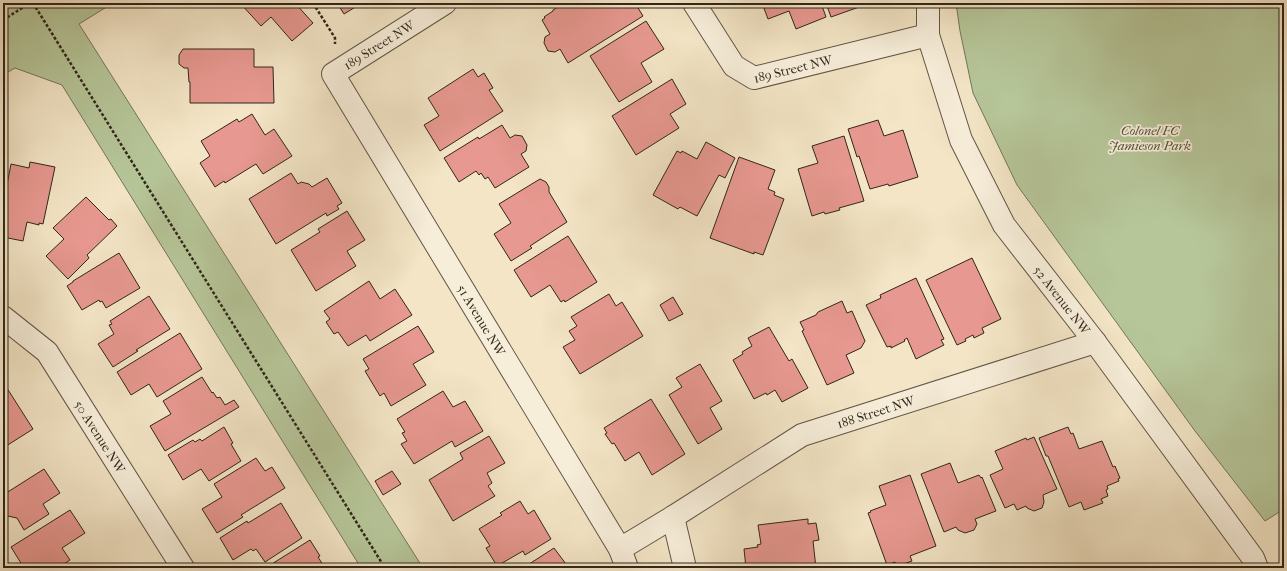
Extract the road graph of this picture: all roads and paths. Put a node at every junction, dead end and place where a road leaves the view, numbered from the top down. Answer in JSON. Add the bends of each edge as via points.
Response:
{"nodes":[{"id":1,"x":30,"y":3,"type":"edge"},
{"id":2,"x":33,"y":3,"type":"edge"},
{"id":3,"x":313,"y":3,"type":"edge"},
{"id":4,"x":445,"y":3,"type":"edge"},
{"id":5,"x":694,"y":3,"type":"edge"},
{"id":6,"x":928,"y":3,"type":"edge"},
{"id":7,"x":3,"y":20,"type":"edge"},
{"id":8,"x":928,"y":35,"type":"junction"},
{"id":9,"x":333,"y":74,"type":"junction"},
{"id":10,"x":3,"y":317,"type":"edge"},
{"id":11,"x":1095,"y":342,"type":"junction"},
{"id":12,"x":673,"y":517,"type":"junction"},
{"id":13,"x":624,"y":558,"type":"edge"},
{"id":14,"x":183,"y":568,"type":"edge"},
{"id":15,"x":385,"y":568,"type":"edge"},
{"id":16,"x":685,"y":568,"type":"edge"},
{"id":17,"x":1257,"y":568,"type":"edge"}],
"edges":[{"from":1,"to":7,"type":"path"},
{"from":2,"to":15,"type":"path"},
{"from":3,"to":9,"type":"path","via":[[335,38]]},
{"from":4,"to":9,"type":"street","name":"189 Street NW"},
{"from":5,"to":8,"type":"street","name":"189 Street NW","via":[[734,66],[754,78]]},
{"from":6,"to":8,"type":"street","name":"52 Avenue NW"},
{"from":8,"to":11,"type":"street","name":"52 Avenue NW","via":[[961,140],[1004,225]]},
{"from":9,"to":13,"type":"street","name":"51 Avenue NW"},
{"from":10,"to":14,"type":"street","name":"50 Avenue NW","via":[[47,352]]},
{"from":11,"to":12,"type":"street","name":"188 Street NW","via":[[802,434]]},
{"from":11,"to":17,"type":"street","name":"52 Avenue NW","via":[[1253,558]]},
{"from":12,"to":13,"type":"street","name":"188 Street NW"},
{"from":12,"to":16,"type":"street"}]}
